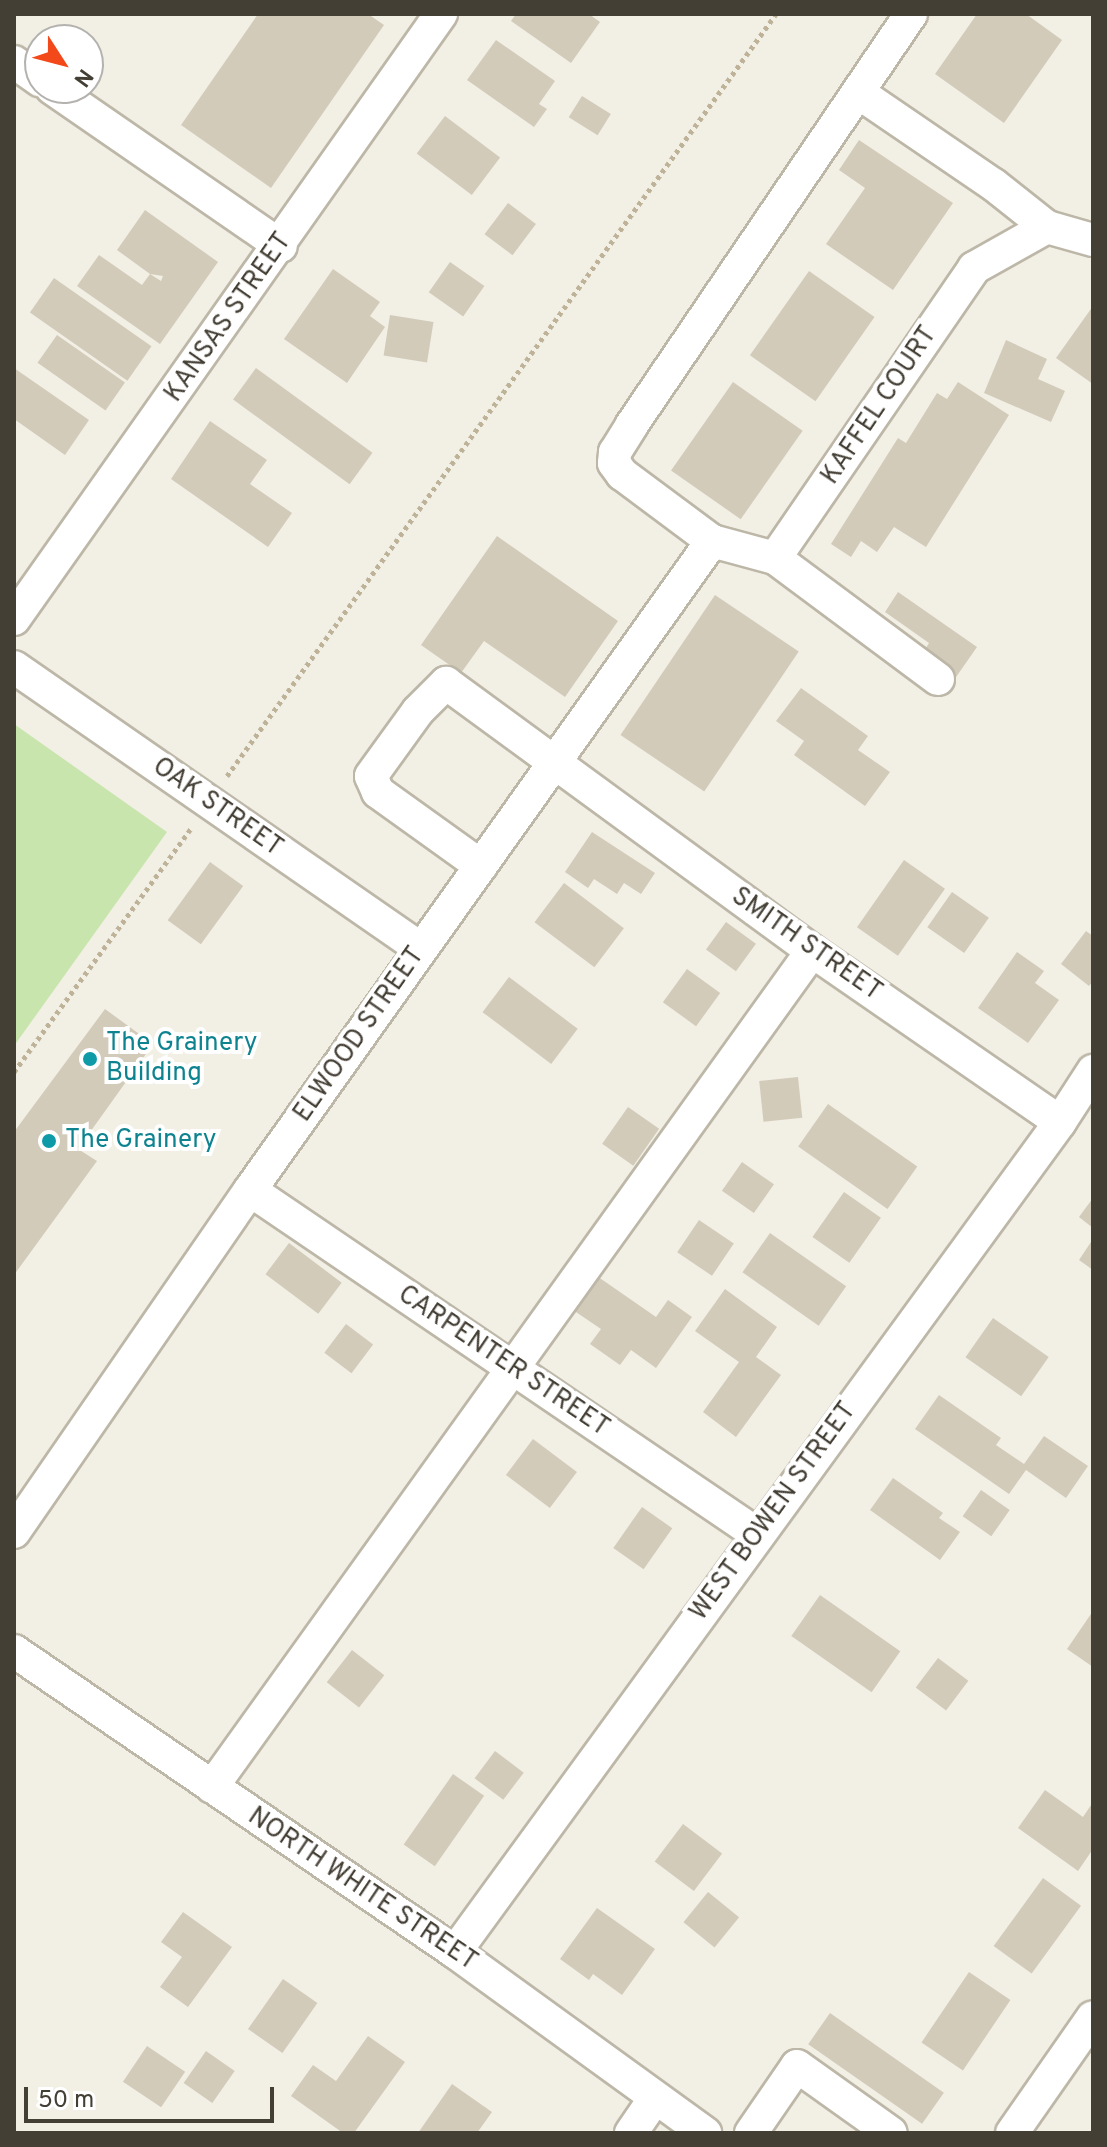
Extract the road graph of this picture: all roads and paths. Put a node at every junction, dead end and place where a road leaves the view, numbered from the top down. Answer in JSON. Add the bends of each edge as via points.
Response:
{"nodes":[{"id":1,"x":441,"y":14,"type":"edge"},
{"id":2,"x":776,"y":14,"type":"edge"},
{"id":3,"x":911,"y":14,"type":"edge"},
{"id":4,"x":859,"y":93,"type":"junction"},
{"id":5,"x":75,"y":104,"type":"edge"},
{"id":6,"x":1047,"y":227,"type":"junction"},
{"id":7,"x":1093,"y":240,"type":"edge"},
{"id":8,"x":281,"y":246,"type":"junction"},
{"id":9,"x":712,"y":541,"type":"junction"},
{"id":10,"x":775,"y":558,"type":"junction"},
{"id":11,"x":14,"y":619,"type":"edge"},
{"id":12,"x":14,"y":667,"type":"edge"},
{"id":13,"x":938,"y":679,"type":"dead end"},
{"id":14,"x":555,"y":764,"type":"junction"},
{"id":15,"x":209,"y":802,"type":"junction"},
{"id":16,"x":481,"y":866,"type":"junction"},
{"id":17,"x":421,"y":949,"type":"junction"},
{"id":18,"x":812,"y":951,"type":"junction"},
{"id":19,"x":1093,"y":1071,"type":"edge"},
{"id":20,"x":14,"y":1072,"type":"edge"},
{"id":21,"x":1060,"y":1122,"type":"junction"},
{"id":22,"x":250,"y":1190,"type":"junction"},
{"id":23,"x":514,"y":1369,"type":"junction"},
{"id":24,"x":14,"y":1532,"type":"edge"},
{"id":25,"x":757,"y":1534,"type":"junction"},
{"id":26,"x":14,"y":1651,"type":"edge"},
{"id":27,"x":212,"y":1787,"type":"junction"},
{"id":28,"x":455,"y":1952,"type":"junction"},
{"id":29,"x":1093,"y":2017,"type":"edge"},
{"id":30,"x":655,"y":2098,"type":"junction"},
{"id":31,"x":631,"y":2133,"type":"edge"},
{"id":32,"x":705,"y":2133,"type":"edge"},
{"id":33,"x":751,"y":2133,"type":"edge"},
{"id":34,"x":891,"y":2133,"type":"edge"},
{"id":35,"x":1012,"y":2133,"type":"edge"}],
"edges":[{"from":1,"to":8,"type":"street","name":"KANSAS STREET"},
{"from":2,"to":15,"type":"path"},
{"from":3,"to":4,"type":"street"},
{"from":4,"to":6,"type":"street"},
{"from":4,"to":9,"type":"street","via":[[615,452],[614,463],[622,474]]},
{"from":5,"to":8,"type":"street"},
{"from":6,"to":7,"type":"street"},
{"from":6,"to":10,"type":"street","name":"KAFFEL COURT","via":[[974,268]]},
{"from":8,"to":11,"type":"street","name":"KANSAS STREET"},
{"from":9,"to":10,"type":"street"},
{"from":9,"to":14,"type":"street","name":"ELWOOD STREET"},
{"from":10,"to":13,"type":"street"},
{"from":12,"to":15,"type":"street","name":"OAK STREET"},
{"from":14,"to":16,"type":"street","name":"ELWOOD STREET"},
{"from":14,"to":16,"type":"street","name":"SMITH STREET","via":[[446,683],[381,758],[371,776],[378,792]]},
{"from":14,"to":18,"type":"street","name":"SMITH STREET"},
{"from":15,"to":17,"type":"street","name":"OAK STREET"},
{"from":15,"to":20,"type":"path"},
{"from":16,"to":17,"type":"street","name":"ELWOOD STREET"},
{"from":17,"to":22,"type":"street","name":"ELWOOD STREET"},
{"from":18,"to":21,"type":"street","name":"SMITH STREET"},
{"from":18,"to":23,"type":"street"},
{"from":19,"to":21,"type":"street","name":"WEST BOWEN STREET"},
{"from":21,"to":25,"type":"street","name":"WEST BOWEN STREET"},
{"from":22,"to":23,"type":"street","name":"CARPENTER STREET"},
{"from":22,"to":24,"type":"street","name":"ELWOOD STREET"},
{"from":23,"to":25,"type":"street","name":"CARPENTER STREET"},
{"from":23,"to":27,"type":"street"},
{"from":25,"to":28,"type":"street","name":"WEST BOWEN STREET"},
{"from":26,"to":27,"type":"street","name":"NORTH WHITE STREET"},
{"from":27,"to":28,"type":"street","name":"NORTH WHITE STREET"},
{"from":28,"to":30,"type":"street","name":"NORTH WHITE STREET"},
{"from":29,"to":35,"type":"street"},
{"from":30,"to":31,"type":"street"},
{"from":30,"to":32,"type":"street","name":"NORTH WHITE STREET"},
{"from":33,"to":34,"type":"street","via":[[797,2066]]}]}
